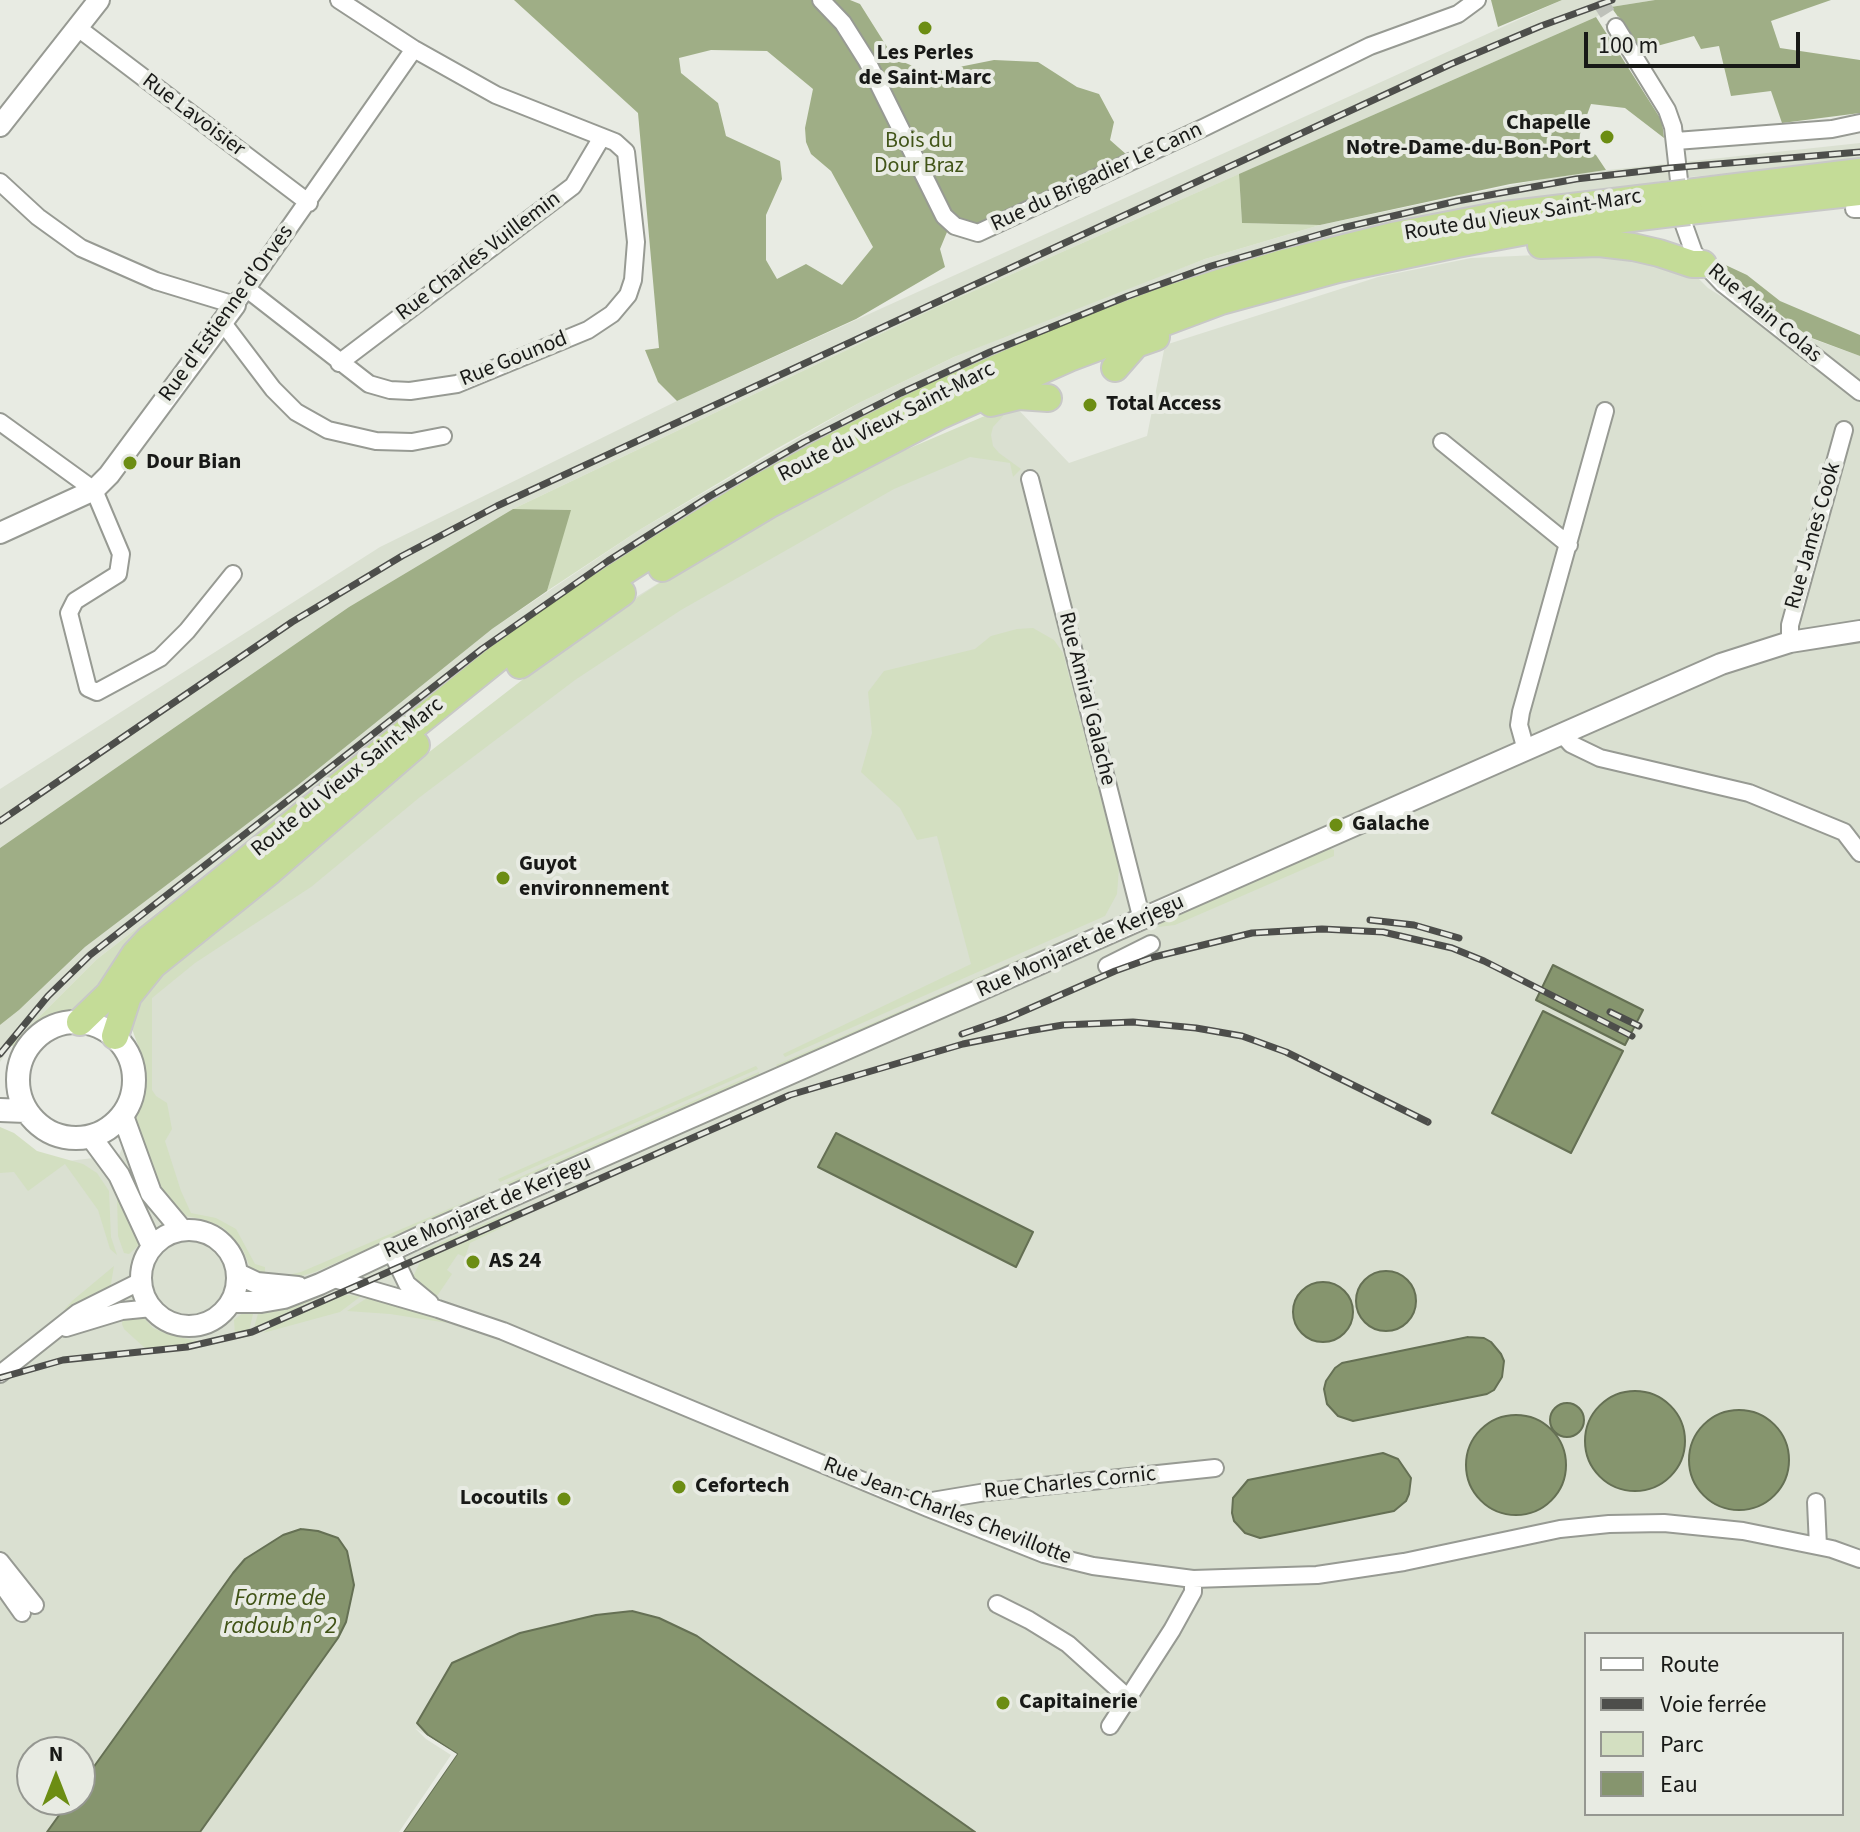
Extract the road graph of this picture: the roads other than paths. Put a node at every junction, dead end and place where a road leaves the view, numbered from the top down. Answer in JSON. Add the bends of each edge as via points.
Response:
{"nodes":[{"id":1,"x":99,"y":0,"type":"edge"},
{"id":2,"x":339,"y":0,"type":"edge"},
{"id":3,"x":821,"y":0,"type":"edge"},
{"id":4,"x":1477,"y":0,"type":"edge"},
{"id":5,"x":1616,"y":27,"type":"tunnel mouth"},
{"id":6,"x":78,"y":28,"type":"junction"},
{"id":7,"x":414,"y":49,"type":"junction"},
{"id":8,"x":1860,"y":123,"type":"edge"},
{"id":9,"x":0,"y":126,"type":"edge"},
{"id":10,"x":602,"y":137,"type":"junction"},
{"id":11,"x":1676,"y":141,"type":"junction"},
{"id":12,"x":1860,"y":172,"type":"edge"},
{"id":13,"x":0,"y":182,"type":"edge"},
{"id":14,"x":309,"y":203,"type":"junction"},
{"id":15,"x":1858,"y":203,"type":"edge"},
{"id":16,"x":1681,"y":208,"type":"junction"},
{"id":17,"x":1703,"y":264,"type":"junction"},
{"id":18,"x":1338,"y":269,"type":"junction"},
{"id":19,"x":241,"y":297,"type":"junction"},
{"id":20,"x":223,"y":323,"type":"junction"},
{"id":21,"x":339,"y":363,"type":"junction"},
{"id":22,"x":1115,"y":368,"type":"dead end"},
{"id":23,"x":1860,"y":392,"type":"edge"},
{"id":24,"x":1048,"y":398,"type":"dead end"},
{"id":25,"x":1605,"y":411,"type":"dead end"},
{"id":26,"x":941,"y":415,"type":"junction"},
{"id":27,"x":0,"y":422,"type":"edge"},
{"id":28,"x":1844,"y":430,"type":"dead end"},
{"id":29,"x":443,"y":436,"type":"dead end"},
{"id":30,"x":1442,"y":442,"type":"dead end"},
{"id":31,"x":1030,"y":479,"type":"dead end"},
{"id":32,"x":94,"y":490,"type":"junction"},
{"id":33,"x":0,"y":533,"type":"edge"},
{"id":34,"x":1569,"y":545,"type":"junction"},
{"id":35,"x":233,"y":574,"type":"dead end"},
{"id":36,"x":1860,"y":631,"type":"edge"},
{"id":37,"x":1790,"y":642,"type":"junction"},
{"id":38,"x":1562,"y":734,"type":"junction"},
{"id":39,"x":1526,"y":750,"type":"junction"},
{"id":40,"x":1860,"y":853,"type":"edge"},
{"id":41,"x":1142,"y":920,"type":"junction"},
{"id":42,"x":1151,"y":944,"type":"dead end"},
{"id":43,"x":1107,"y":966,"type":"dead end"},
{"id":44,"x":80,"y":1022,"type":"junction"},
{"id":45,"x":115,"y":1036,"type":"junction"},
{"id":46,"x":9,"y":1077,"type":"edge"},
{"id":47,"x":0,"y":1110,"type":"edge"},
{"id":48,"x":26,"y":1111,"type":"junction"},
{"id":49,"x":123,"y":1116,"type":"junction"},
{"id":50,"x":91,"y":1137,"type":"junction"},
{"id":51,"x":182,"y":1230,"type":"junction"},
{"id":52,"x":152,"y":1246,"type":"junction"},
{"id":53,"x":391,"y":1251,"type":"junction"},
{"id":54,"x":238,"y":1274,"type":"junction"},
{"id":55,"x":331,"y":1278,"type":"junction"},
{"id":56,"x":141,"y":1281,"type":"junction"},
{"id":57,"x":310,"y":1287,"type":"junction"},
{"id":58,"x":231,"y":1302,"type":"junction"},
{"id":59,"x":152,"y":1308,"type":"junction"},
{"id":60,"x":438,"y":1309,"type":"junction"},
{"id":61,"x":53,"y":1333,"type":"junction"},
{"id":62,"x":0,"y":1374,"type":"edge"},
{"id":63,"x":1215,"y":1468,"type":"dead end"},
{"id":64,"x":1816,"y":1502,"type":"dead end"},
{"id":65,"x":928,"y":1508,"type":"junction"},
{"id":66,"x":1818,"y":1546,"type":"junction"},
{"id":67,"x":1860,"y":1559,"type":"edge"},
{"id":68,"x":0,"y":1561,"type":"edge"},
{"id":69,"x":1193,"y":1579,"type":"junction"},
{"id":70,"x":0,"y":1582,"type":"edge"},
{"id":71,"x":997,"y":1604,"type":"dead end"},
{"id":72,"x":1128,"y":1698,"type":"junction"},
{"id":73,"x":1110,"y":1726,"type":"dead end"}],
"edges":[{"from":1,"to":6,"type":"street"},
{"from":2,"to":7,"type":"street"},
{"from":3,"to":4,"type":"street","name":"Rue du Brigadier Le Cann","via":[[867,61],[944,216],[955,226],[978,233],[1370,46],[1458,14]]},
{"from":5,"to":11,"type":"street","name":"Rue Alain Colas","via":[[1667,110]]},
{"from":6,"to":9,"type":"street"},
{"from":6,"to":14,"type":"street","name":"Rue Lavoisier"},
{"from":7,"to":10,"type":"street","via":[[496,95]]},
{"from":7,"to":14,"type":"street","name":"Rue d'Estienne d'Orves"},
{"from":8,"to":11,"type":"street"},
{"from":10,"to":21,"type":"street","name":"Rue Charles Vuillemin","via":[[573,186]]},
{"from":10,"to":21,"type":"street","name":"Rue Gounod","via":[[626,152],[636,242],[628,295],[612,314],[588,330],[437,388],[390,390],[369,384]]},
{"from":11,"to":16,"type":"street","name":"Rue Alain Colas"},
{"from":12,"to":16,"type":"highway","name":"Route du Vieux Saint-Marc"},
{"from":13,"to":19,"type":"street","via":[[81,248],[156,281]]},
{"from":14,"to":19,"type":"street","name":"Rue d'Estienne d'Orves"},
{"from":15,"to":16,"type":"highway","name":"Route du Vieux Saint-Marc"},
{"from":16,"to":17,"type":"street","name":"Rue Alain Colas","via":[[1688,240]]},
{"from":16,"to":18,"type":"highway","name":"Route du Vieux Saint-Marc","via":[[1532,230]]},
{"from":16,"to":44,"type":"highway","name":"Route du Vieux Saint-Marc","via":[[1496,216],[1283,263],[1065,338],[844,441],[665,545],[498,658],[149,939],[109,994]]},
{"from":17,"to":18,"type":"highway","via":[[1599,243],[1477,251]]},
{"from":17,"to":23,"type":"street","name":"Rue Alain Colas"},
{"from":18,"to":22,"type":"highway","via":[[1136,344]]},
{"from":18,"to":26,"type":"highway","name":"Route du Vieux Saint-Marc","via":[[1221,301],[1069,358]]},
{"from":19,"to":20,"type":"street","name":"Rue d'Estienne d'Orves"},
{"from":19,"to":21,"type":"street","name":"Rue Gounod"},
{"from":20,"to":29,"type":"street","via":[[281,397],[328,430],[376,441]]},
{"from":20,"to":32,"type":"street","name":"Rue d'Estienne d'Orves"},
{"from":24,"to":26,"type":"highway","via":[[1019,396]]},
{"from":25,"to":34,"type":"street"},
{"from":26,"to":45,"type":"highway","name":"Route du Vieux Saint-Marc","via":[[681,556],[517,667],[169,950],[128,996]]},
{"from":27,"to":32,"type":"street"},
{"from":28,"to":37,"type":"street","name":"Rue James Cook","via":[[1790,625]]},
{"from":30,"to":34,"type":"street"},
{"from":31,"to":41,"type":"street","name":"Rue Amiral Galache"},
{"from":32,"to":33,"type":"street","name":"Rue d'Estienne d'Orves"},
{"from":32,"to":35,"type":"street","via":[[121,554],[118,574],[75,601],[69,613],[88,688],[97,692],[160,658]]},
{"from":34,"to":39,"type":"street","via":[[1521,712]]},
{"from":36,"to":37,"type":"street","name":"Rue Monjaret de Kerjegu"},
{"from":37,"to":38,"type":"street","name":"Rue Monjaret de Kerjegu","via":[[1721,664]]},
{"from":38,"to":39,"type":"street","name":"Rue Monjaret de Kerjegu"},
{"from":38,"to":40,"type":"street","via":[[1600,758],[1749,793],[1844,832]]},
{"from":39,"to":41,"type":"street","name":"Rue Monjaret de Kerjegu"},
{"from":41,"to":53,"type":"street","name":"Rue Monjaret de Kerjegu"},
{"from":42,"to":43,"type":"street"},
{"from":44,"to":45,"type":"main road"},
{"from":44,"to":46,"type":"main road","via":[[46,1030]]},
{"from":45,"to":49,"type":"main road","via":[[134,1075],[133,1096]]},
{"from":46,"to":48,"type":"main road"},
{"from":47,"to":48,"type":"main road"},
{"from":48,"to":50,"type":"main road","via":[[54,1135]]},
{"from":49,"to":50,"type":"main road"},
{"from":49,"to":51,"type":"street","via":[[151,1193]]},
{"from":50,"to":52,"type":"street","via":[[119,1175]]},
{"from":51,"to":52,"type":"street"},
{"from":51,"to":54,"type":"street","via":[[195,1229],[219,1239]]},
{"from":52,"to":56,"type":"street"},
{"from":53,"to":55,"type":"street","name":"Rue Monjaret de Kerjegu"},
{"from":53,"to":60,"type":"street","name":"Rue Jean-Charles Chevillotte","via":[[413,1292]]},
{"from":54,"to":57,"type":"street","name":"Rue Monjaret de Kerjegu","via":[[257,1283]]},
{"from":54,"to":58,"type":"street"},
{"from":55,"to":57,"type":"street","name":"Rue Monjaret de Kerjegu"},
{"from":55,"to":60,"type":"street","name":"Rue Jean-Charles Chevillotte"},
{"from":56,"to":59,"type":"street"},
{"from":56,"to":61,"type":"street","via":[[96,1301]]},
{"from":57,"to":58,"type":"street","name":"Rue Monjaret de Kerjegu","via":[[275,1300]]},
{"from":58,"to":59,"type":"street","via":[[200,1325],[173,1324]]},
{"from":59,"to":61,"type":"street"},
{"from":60,"to":65,"type":"street","name":"Rue Jean-Charles Chevillotte","via":[[530,1342]]},
{"from":61,"to":62,"type":"street"},
{"from":63,"to":65,"type":"street","name":"Rue Charles Cornic","via":[[986,1492],[932,1501]]},
{"from":64,"to":66,"type":"street"},
{"from":65,"to":69,"type":"street","name":"Rue Jean-Charles Chevillotte","via":[[1044,1554]]},
{"from":66,"to":67,"type":"street","name":"Rue Jean-Charles Chevillotte"},
{"from":66,"to":69,"type":"street","name":"Rue Jean-Charles Chevillotte","via":[[1743,1531],[1609,1524],[1340,1573]]},
{"from":68,"to":70,"type":"street","via":[[28,1609]]},
{"from":69,"to":72,"type":"street","via":[[1193,1592]]},
{"from":71,"to":72,"type":"street","via":[[1068,1644]]},
{"from":72,"to":73,"type":"street"}]}
